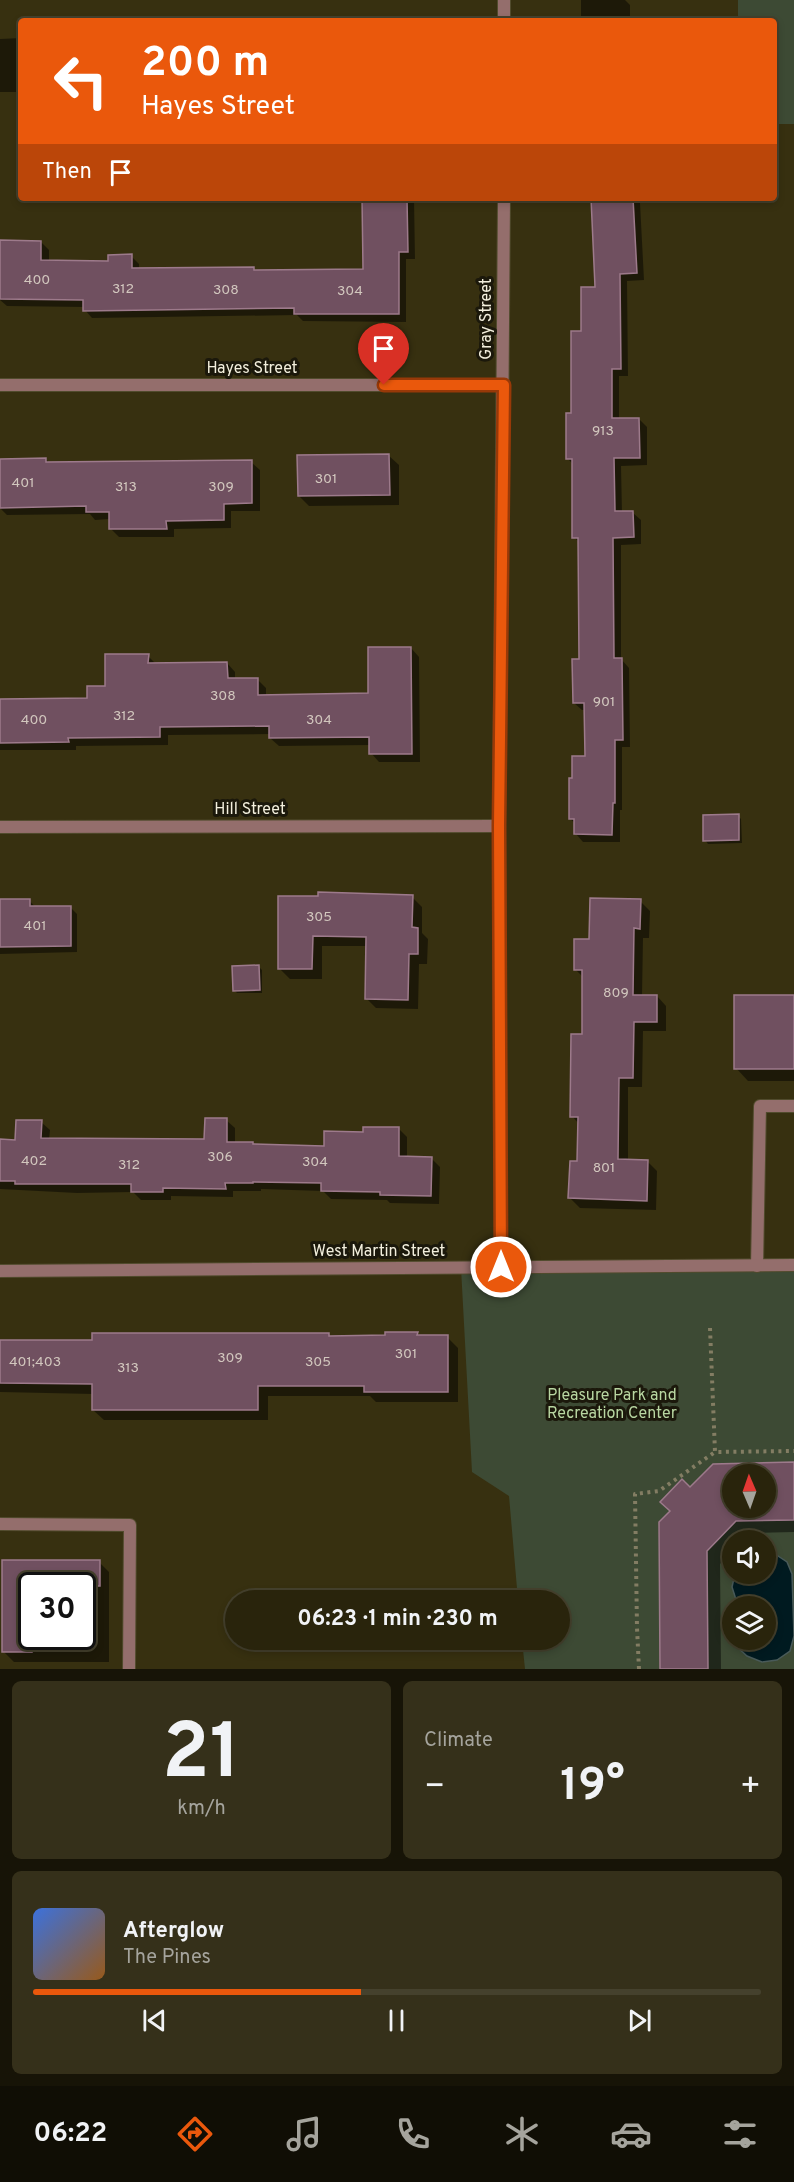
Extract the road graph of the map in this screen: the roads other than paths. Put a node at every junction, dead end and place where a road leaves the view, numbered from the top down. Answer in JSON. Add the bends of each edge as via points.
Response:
{"nodes":[{"id":1,"x":504,"y":0,"type":"edge"},
{"id":2,"x":504,"y":18,"type":"edge"},
{"id":3,"x":504,"y":201,"type":"edge"},
{"id":4,"x":0,"y":385,"type":"edge"},
{"id":5,"x":504,"y":385,"type":"junction"},
{"id":6,"x":499,"y":826,"type":"junction"},
{"id":7,"x":0,"y":827,"type":"edge"},
{"id":8,"x":794,"y":1107,"type":"edge"},
{"id":9,"x":794,"y":1265,"type":"edge"},
{"id":10,"x":757,"y":1266,"type":"junction"},
{"id":11,"x":501,"y":1267,"type":"junction"},
{"id":12,"x":0,"y":1271,"type":"edge"},
{"id":13,"x":0,"y":1524,"type":"edge"},
{"id":14,"x":129,"y":1669,"type":"edge"}],
"edges":[{"from":1,"to":2,"type":"street"},
{"from":3,"to":5,"type":"street","name":"Gray Street"},
{"from":4,"to":5,"type":"street","name":"Hayes Street"},
{"from":5,"to":6,"type":"street","name":"Gray Street"},
{"from":6,"to":7,"type":"street","name":"Hill Street"},
{"from":6,"to":11,"type":"street","name":"Gray Street"},
{"from":8,"to":10,"type":"street","via":[[760,1106]]},
{"from":9,"to":10,"type":"street","name":"West Martin Street"},
{"from":10,"to":11,"type":"street","name":"West Martin Street"},
{"from":11,"to":12,"type":"street","name":"West Martin Street"},
{"from":13,"to":14,"type":"street","via":[[130,1525]]}]}
